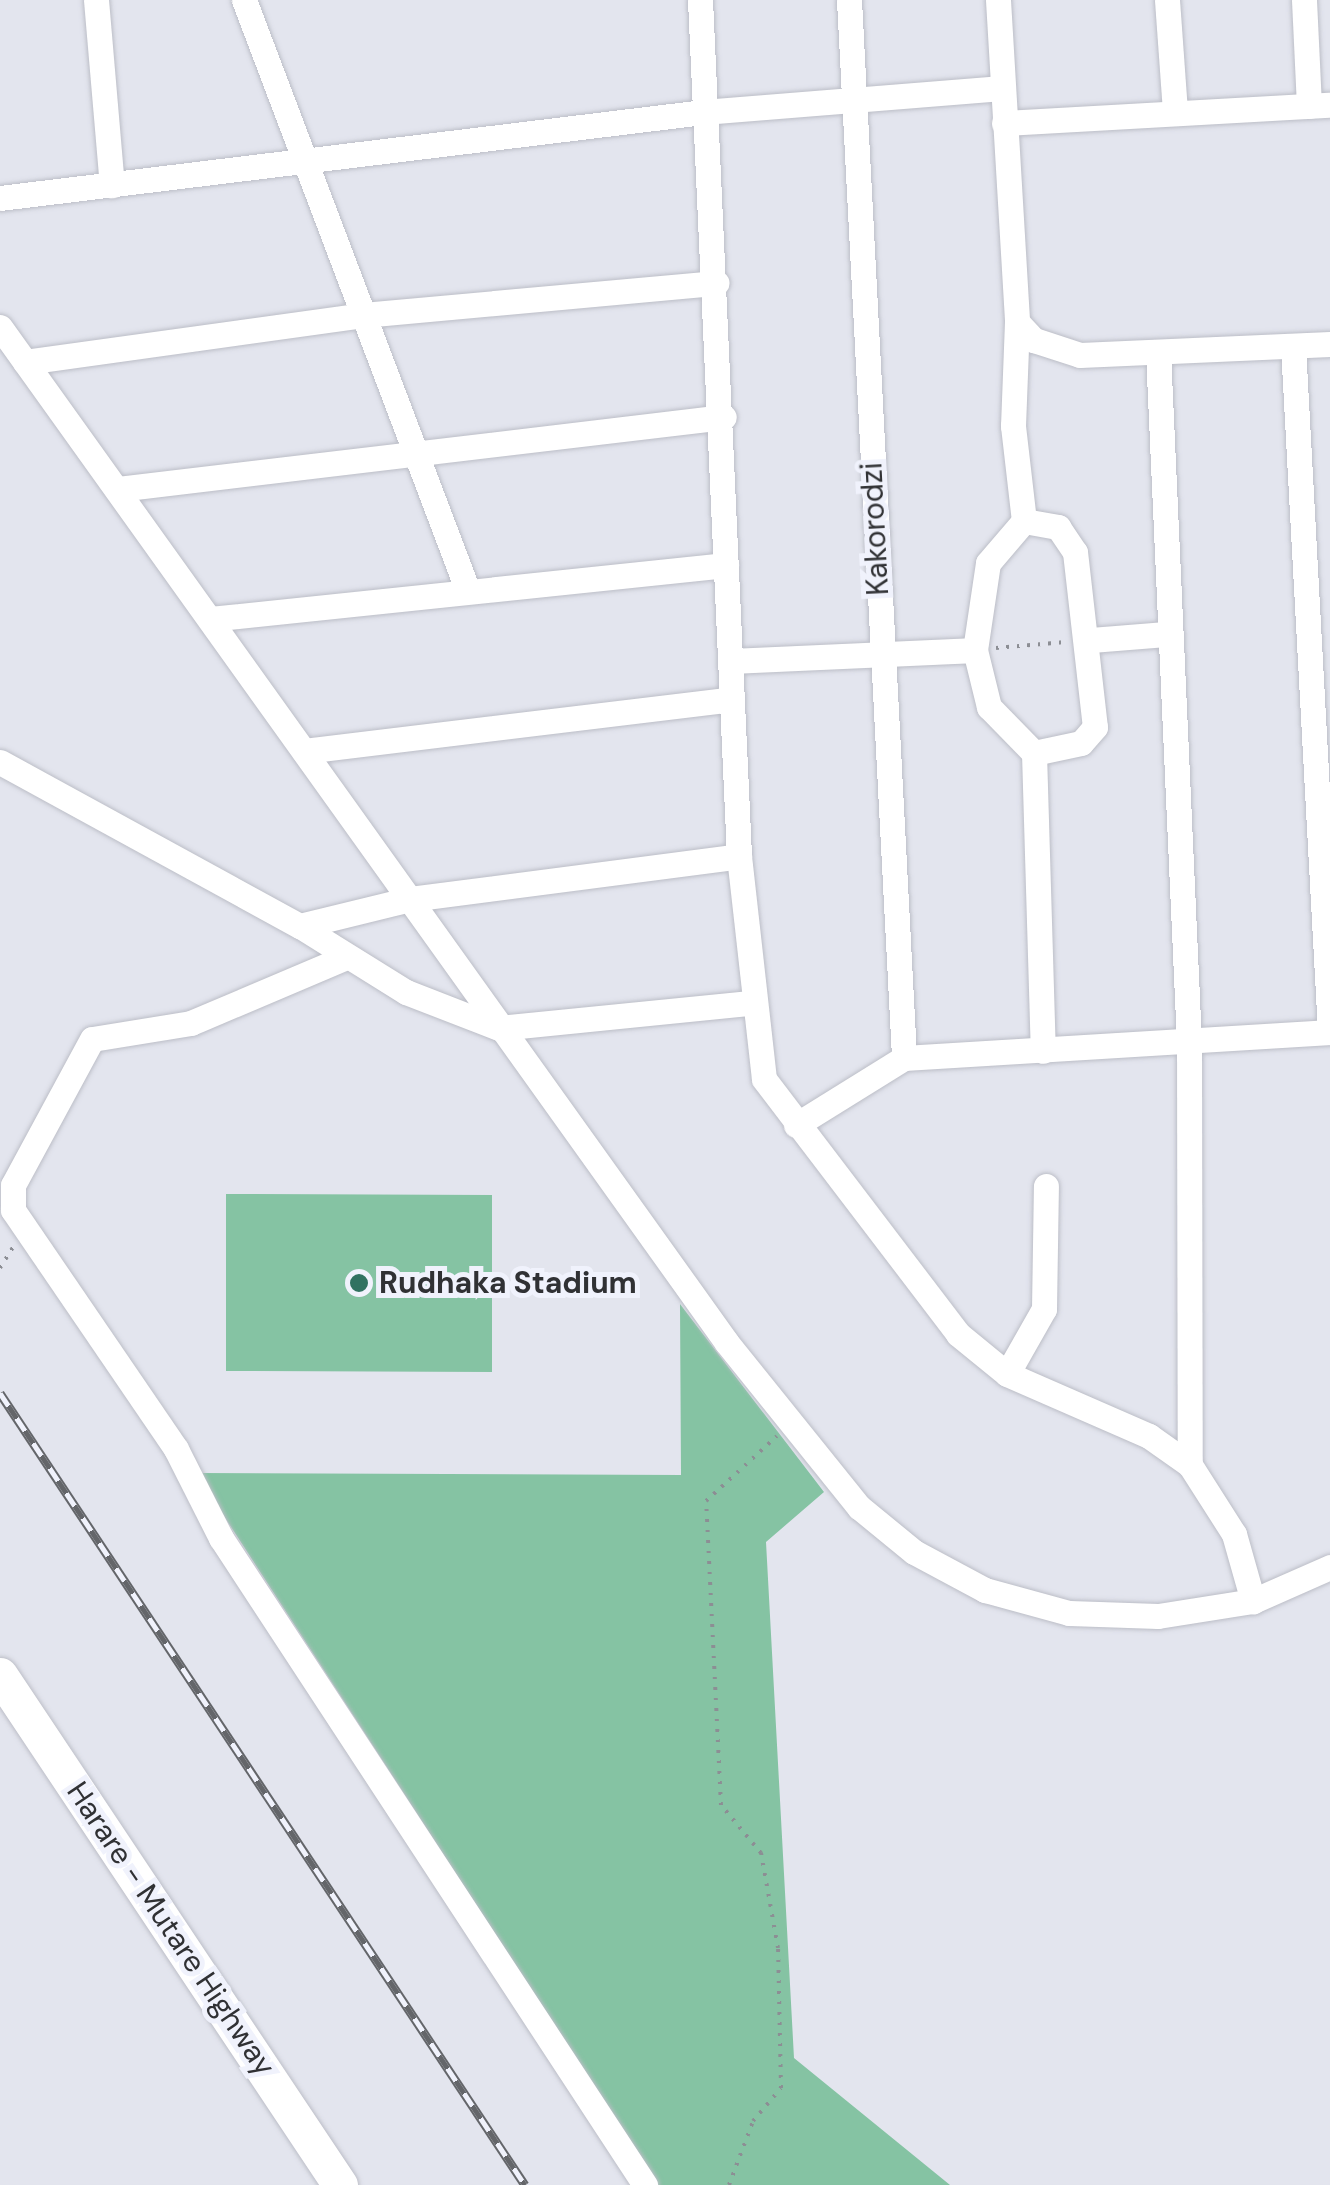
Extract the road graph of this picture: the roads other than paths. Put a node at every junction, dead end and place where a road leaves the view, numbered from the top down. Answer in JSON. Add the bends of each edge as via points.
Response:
{"nodes":[{"id":1,"x":96,"y":0,"type":"edge"},
{"id":2,"x":244,"y":0,"type":"edge"},
{"id":3,"x":700,"y":0,"type":"edge"},
{"id":4,"x":850,"y":0,"type":"edge"},
{"id":5,"x":998,"y":0,"type":"edge"},
{"id":6,"x":1167,"y":0,"type":"edge"},
{"id":7,"x":1304,"y":0,"type":"edge"},
{"id":8,"x":1002,"y":88,"type":"junction"},
{"id":9,"x":854,"y":97,"type":"junction"},
{"id":10,"x":1319,"y":105,"type":"edge"},
{"id":11,"x":704,"y":112,"type":"junction"},
{"id":12,"x":1174,"y":112,"type":"junction"},
{"id":13,"x":1004,"y":123,"type":"junction"},
{"id":14,"x":301,"y":164,"type":"junction"},
{"id":15,"x":112,"y":184,"type":"junction"},
{"id":16,"x":0,"y":198,"type":"edge"},
{"id":17,"x":717,"y":283,"type":"junction"},
{"id":18,"x":363,"y":315,"type":"junction"},
{"id":19,"x":1016,"y":322,"type":"junction"},
{"id":20,"x":0,"y":326,"type":"edge"},
{"id":21,"x":1330,"y":344,"type":"edge"},
{"id":22,"x":1293,"y":346,"type":"junction"},
{"id":23,"x":1158,"y":352,"type":"junction"},
{"id":24,"x":25,"y":362,"type":"junction"},
{"id":25,"x":724,"y":418,"type":"junction"},
{"id":26,"x":417,"y":454,"type":"junction"},
{"id":27,"x":118,"y":489,"type":"junction"},
{"id":28,"x":1024,"y":521,"type":"junction"},
{"id":29,"x":726,"y":564,"type":"junction"},
{"id":30,"x":466,"y":586,"type":"junction"},
{"id":31,"x":210,"y":619,"type":"junction"},
{"id":32,"x":1166,"y":634,"type":"junction"},
{"id":33,"x":1091,"y":640,"type":"junction"},
{"id":34,"x":976,"y":650,"type":"junction"},
{"id":35,"x":881,"y":658,"type":"junction"},
{"id":36,"x":732,"y":662,"type":"junction"},
{"id":37,"x":731,"y":699,"type":"junction"},
{"id":38,"x":304,"y":751,"type":"junction"},
{"id":39,"x":1034,"y":753,"type":"junction"},
{"id":40,"x":0,"y":762,"type":"edge"},
{"id":41,"x":739,"y":856,"type":"junction"},
{"id":42,"x":410,"y":899,"type":"junction"},
{"id":43,"x":300,"y":926,"type":"junction"},
{"id":44,"x":344,"y":958,"type":"junction"},
{"id":45,"x":750,"y":1002,"type":"junction"},
{"id":46,"x":499,"y":1028,"type":"junction"},
{"id":47,"x":1330,"y":1032,"type":"edge"},
{"id":48,"x":1188,"y":1042,"type":"junction"},
{"id":49,"x":1042,"y":1051,"type":"junction"},
{"id":50,"x":904,"y":1058,"type":"junction"},
{"id":51,"x":796,"y":1125,"type":"junction"},
{"id":52,"x":1046,"y":1186,"type":"dead end"},
{"id":53,"x":1007,"y":1374,"type":"junction"},
{"id":54,"x":1190,"y":1464,"type":"junction"},
{"id":55,"x":1330,"y":1566,"type":"edge"},
{"id":56,"x":1253,"y":1602,"type":"junction"},
{"id":57,"x":0,"y":1675,"type":"edge"},
{"id":58,"x":340,"y":2185,"type":"edge"},
{"id":59,"x":645,"y":2185,"type":"edge"}],
"edges":[{"from":1,"to":15,"type":"street"},
{"from":2,"to":14,"type":"street"},
{"from":3,"to":11,"type":"street"},
{"from":4,"to":9,"type":"street","name":"Kakorodzi"},
{"from":5,"to":8,"type":"street"},
{"from":6,"to":12,"type":"street"},
{"from":7,"to":10,"type":"street"},
{"from":8,"to":9,"type":"street"},
{"from":8,"to":13,"type":"street"},
{"from":9,"to":11,"type":"street"},
{"from":9,"to":35,"type":"street","name":"Kakorodzi"},
{"from":10,"to":12,"type":"street"},
{"from":11,"to":14,"type":"street"},
{"from":11,"to":17,"type":"street"},
{"from":12,"to":13,"type":"street"},
{"from":13,"to":19,"type":"street"},
{"from":14,"to":15,"type":"street"},
{"from":14,"to":18,"type":"street"},
{"from":15,"to":16,"type":"street"},
{"from":17,"to":18,"type":"street"},
{"from":17,"to":25,"type":"street"},
{"from":18,"to":24,"type":"street"},
{"from":18,"to":26,"type":"street"},
{"from":19,"to":23,"type":"street","via":[[1054,353]]},
{"from":19,"to":28,"type":"street"},
{"from":20,"to":24,"type":"street"},
{"from":21,"to":22,"type":"street"},
{"from":22,"to":23,"type":"street"},
{"from":22,"to":47,"type":"street"},
{"from":23,"to":32,"type":"street"},
{"from":24,"to":27,"type":"street"},
{"from":25,"to":26,"type":"street"},
{"from":25,"to":29,"type":"street"},
{"from":26,"to":27,"type":"street"},
{"from":26,"to":30,"type":"street"},
{"from":27,"to":31,"type":"street"},
{"from":28,"to":33,"type":"street","via":[[1069,536]]},
{"from":28,"to":34,"type":"street","via":[[988,563]]},
{"from":29,"to":30,"type":"street"},
{"from":29,"to":36,"type":"street"},
{"from":30,"to":31,"type":"street"},
{"from":31,"to":38,"type":"street"},
{"from":32,"to":33,"type":"street"},
{"from":32,"to":48,"type":"street"},
{"from":33,"to":39,"type":"street","via":[[1095,727],[1080,744]]},
{"from":34,"to":35,"type":"street"},
{"from":34,"to":39,"type":"street","via":[[990,708]]},
{"from":35,"to":36,"type":"street"},
{"from":35,"to":50,"type":"street","name":"Kakorodzi"},
{"from":36,"to":37,"type":"street"},
{"from":37,"to":38,"type":"street"},
{"from":37,"to":41,"type":"street"},
{"from":38,"to":42,"type":"street"},
{"from":39,"to":49,"type":"street"},
{"from":40,"to":43,"type":"street"},
{"from":41,"to":42,"type":"street"},
{"from":41,"to":45,"type":"street"},
{"from":42,"to":43,"type":"street"},
{"from":42,"to":46,"type":"street"},
{"from":43,"to":44,"type":"street"},
{"from":44,"to":46,"type":"street"},
{"from":44,"to":59,"type":"street","via":[[191,1023],[92,1039],[13,1185],[21,1233],[176,1449],[222,1538]]},
{"from":45,"to":46,"type":"street"},
{"from":45,"to":51,"type":"street","via":[[764,1079]]},
{"from":46,"to":56,"type":"street","via":[[789,1427],[858,1507],[985,1590],[1087,1613],[1158,1616]]},
{"from":47,"to":48,"type":"street"},
{"from":48,"to":49,"type":"street"},
{"from":48,"to":54,"type":"street"},
{"from":49,"to":50,"type":"street"},
{"from":50,"to":51,"type":"street"},
{"from":51,"to":53,"type":"street","via":[[958,1334]]},
{"from":52,"to":53,"type":"street","via":[[1044,1309]]},
{"from":53,"to":54,"type":"street","via":[[1149,1436]]},
{"from":54,"to":56,"type":"street","via":[[1234,1534]]},
{"from":55,"to":56,"type":"street"},
{"from":57,"to":58,"type":"highway","name":"Harare - Mutare Highway"}]}
